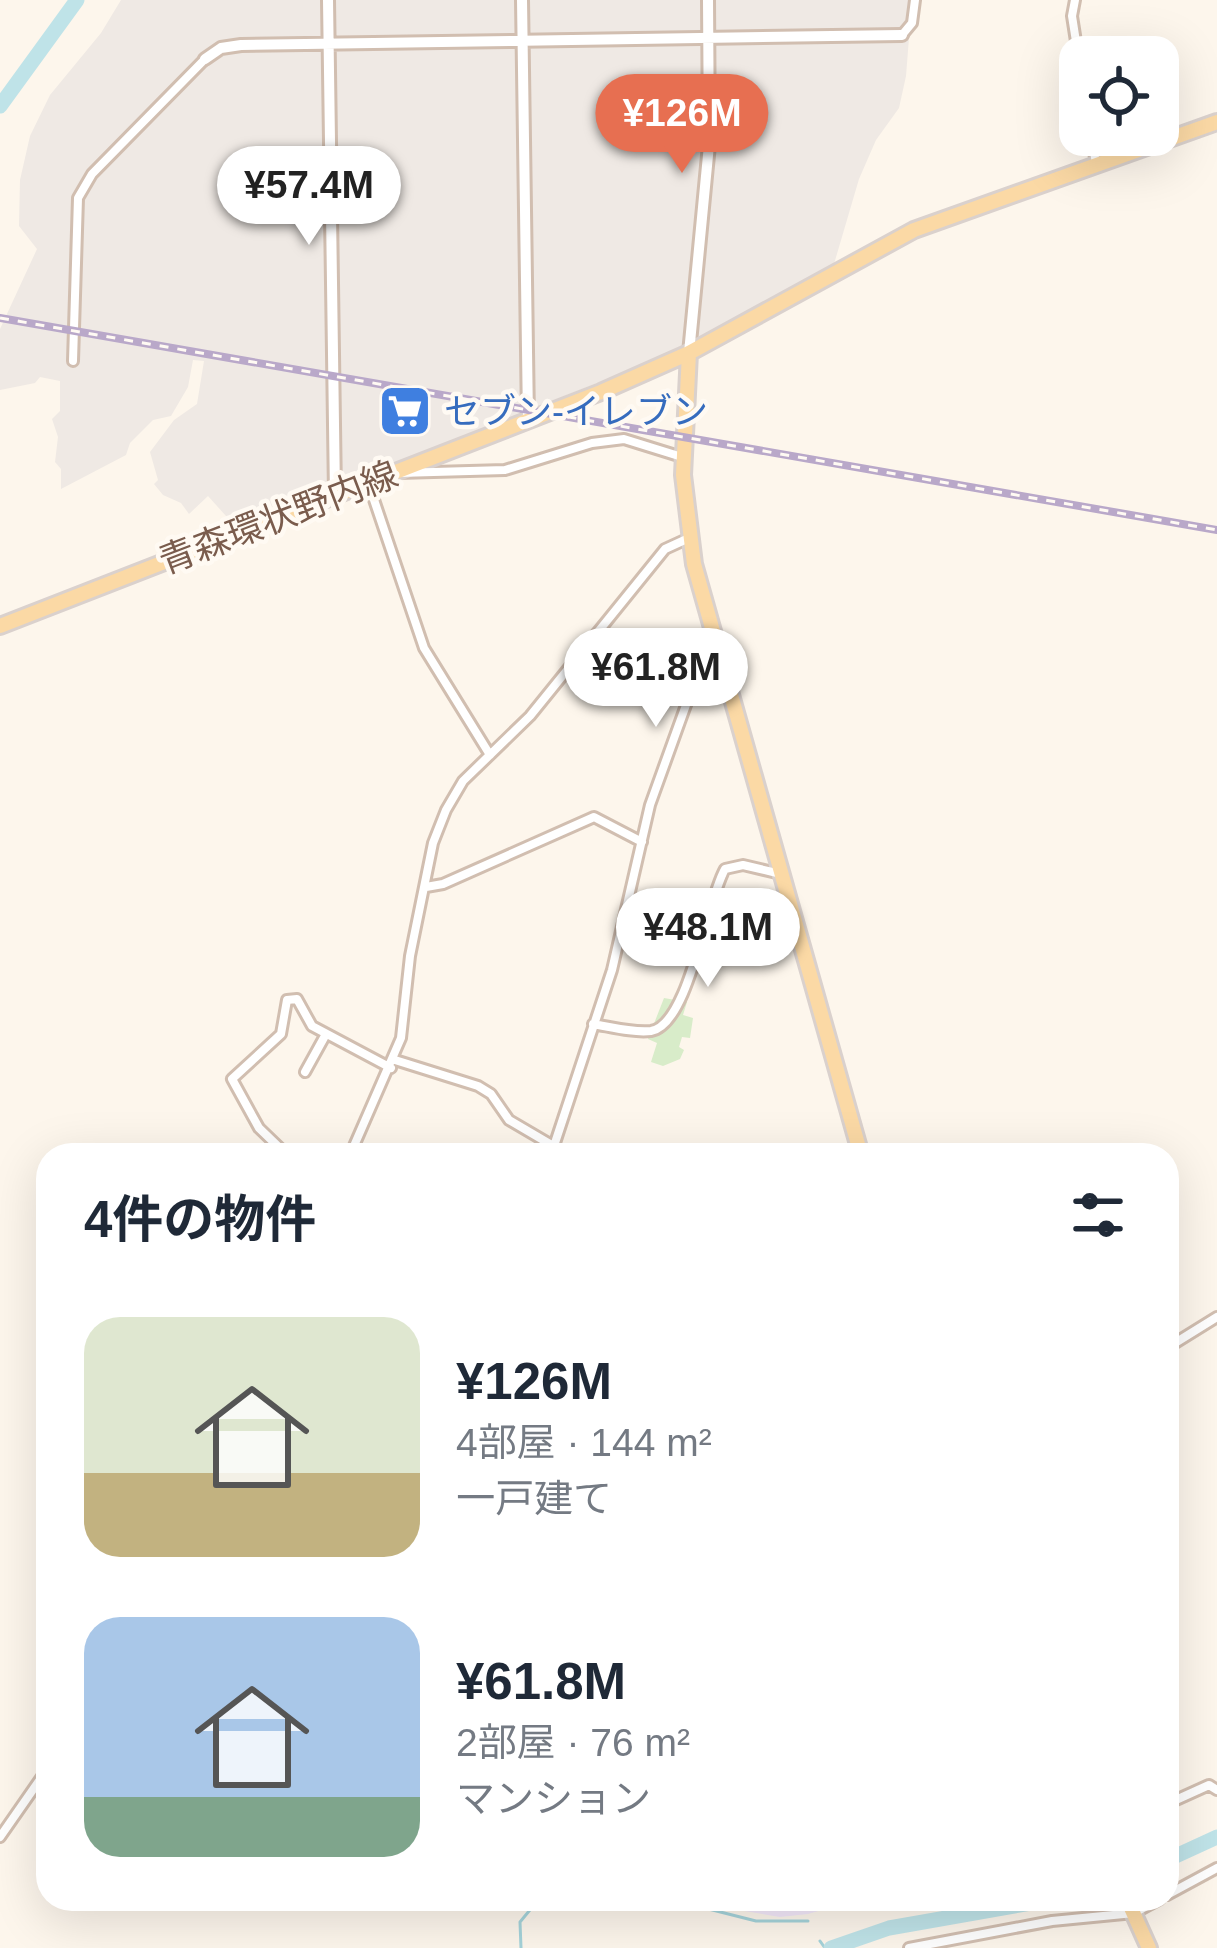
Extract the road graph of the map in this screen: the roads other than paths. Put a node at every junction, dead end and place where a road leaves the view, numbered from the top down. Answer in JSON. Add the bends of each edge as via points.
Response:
{"nodes":[{"id":1,"x":328,"y":0,"type":"edge"},
{"id":2,"x":522,"y":0,"type":"edge"},
{"id":3,"x":708,"y":0,"type":"edge"},
{"id":4,"x":915,"y":0,"type":"edge"},
{"id":5,"x":1075,"y":0,"type":"edge"},
{"id":6,"x":902,"y":35,"type":"joint"},
{"id":7,"x":1075,"y":36,"type":"edge"},
{"id":8,"x":709,"y":38,"type":"junction"},
{"id":9,"x":522,"y":41,"type":"junction"},
{"id":10,"x":329,"y":44,"type":"junction"},
{"id":11,"x":205,"y":59,"type":"joint"},
{"id":12,"x":1217,"y":122,"type":"edge"},
{"id":13,"x":1094,"y":156,"type":"edge"},
{"id":14,"x":1096,"y":165,"type":"junction"},
{"id":15,"x":689,"y":353,"type":"junction"},
{"id":16,"x":73,"y":361,"type":"dead end"},
{"id":17,"x":528,"y":420,"type":"junction"},
{"id":18,"x":683,"y":457,"type":"junction"},
{"id":19,"x":395,"y":472,"type":"junction"},
{"id":20,"x":368,"y":482,"type":"junction"},
{"id":21,"x":335,"y":495,"type":"junction"},
{"id":22,"x":689,"y":538,"type":"junction"},
{"id":23,"x":0,"y":626,"type":"edge"},
{"id":24,"x":718,"y":652,"type":"junction"},
{"id":25,"x":490,"y":755,"type":"junction"},
{"id":26,"x":641,"y":842,"type":"junction"},
{"id":27,"x":781,"y":874,"type":"junction"},
{"id":28,"x":426,"y":886,"type":"junction"},
{"id":29,"x":593,"y":1024,"type":"junction"},
{"id":30,"x":326,"y":1034,"type":"junction"},
{"id":31,"x":393,"y":1064,"type":"junction"},
{"id":32,"x":305,"y":1072,"type":"dead end"},
{"id":33,"x":275,"y":1143,"type":"edge"},
{"id":34,"x":355,"y":1143,"type":"edge"},
{"id":35,"x":542,"y":1143,"type":"edge"},
{"id":36,"x":556,"y":1143,"type":"edge"},
{"id":37,"x":858,"y":1143,"type":"edge"},
{"id":38,"x":1217,"y":1317,"type":"edge"},
{"id":39,"x":1179,"y":1341,"type":"edge"},
{"id":40,"x":36,"y":1785,"type":"edge"},
{"id":41,"x":1217,"y":1790,"type":"edge"},
{"id":42,"x":1179,"y":1799,"type":"edge"},
{"id":43,"x":0,"y":1837,"type":"edge"},
{"id":44,"x":1217,"y":1868,"type":"edge"},
{"id":45,"x":1179,"y":1889,"type":"edge"},
{"id":46,"x":1100,"y":1911,"type":"edge"},
{"id":47,"x":1133,"y":1911,"type":"edge"},
{"id":48,"x":909,"y":1948,"type":"edge"},
{"id":49,"x":1149,"y":1948,"type":"edge"}],
"edges":[{"from":1,"to":10,"type":"street"},
{"from":2,"to":9,"type":"street"},
{"from":3,"to":8,"type":"street"},
{"from":4,"to":6,"type":"street"},
{"from":5,"to":7,"type":"street"},
{"from":6,"to":8,"type":"street"},
{"from":8,"to":9,"type":"street"},
{"from":8,"to":15,"type":"street","via":[[709,145]]},
{"from":9,"to":10,"type":"street"},
{"from":9,"to":17,"type":"street"},
{"from":10,"to":11,"type":"street","via":[[230,46]]},
{"from":10,"to":21,"type":"street"},
{"from":11,"to":16,"type":"street","via":[[78,198]]},
{"from":12,"to":14,"type":"main road","name":"青森環状野内線"},
{"from":13,"to":14,"type":"street"},
{"from":14,"to":15,"type":"main road","name":"青森環状野内線","via":[[914,230]]},
{"from":15,"to":17,"type":"main road","name":"青森環状野内線"},
{"from":15,"to":18,"type":"main road"},
{"from":17,"to":19,"type":"main road","name":"青森環状野内線"},
{"from":18,"to":19,"type":"street","via":[[624,439],[505,470]]},
{"from":18,"to":22,"type":"main road"},
{"from":19,"to":20,"type":"main road","name":"青森環状野内線"},
{"from":20,"to":21,"type":"main road","name":"青森環状野内線"},
{"from":20,"to":25,"type":"street","via":[[424,648]]},
{"from":21,"to":23,"type":"main road","name":"青森環状野内線"},
{"from":22,"to":24,"type":"main road"},
{"from":22,"to":25,"type":"street","via":[[665,549]]},
{"from":24,"to":26,"type":"street","via":[[699,670]]},
{"from":24,"to":27,"type":"main road"},
{"from":25,"to":28,"type":"street","via":[[440,822]]},
{"from":26,"to":28,"type":"street","via":[[594,817]]},
{"from":26,"to":29,"type":"street"},
{"from":27,"to":29,"type":"street","via":[[725,869],[686,991],[660,1028]]},
{"from":27,"to":37,"type":"main road"},
{"from":28,"to":31,"type":"street"},
{"from":29,"to":36,"type":"street"},
{"from":30,"to":31,"type":"street"},
{"from":30,"to":32,"type":"street"},
{"from":30,"to":33,"type":"street","via":[[289,998],[281,1034],[232,1079]]},
{"from":31,"to":34,"type":"street"},
{"from":31,"to":35,"type":"street","via":[[478,1086]]},
{"from":38,"to":39,"type":"street"},
{"from":40,"to":43,"type":"street"},
{"from":41,"to":42,"type":"street","via":[[1209,1785]]},
{"from":44,"to":45,"type":"street"},
{"from":46,"to":48,"type":"street"},
{"from":47,"to":49,"type":"main road"}]}
